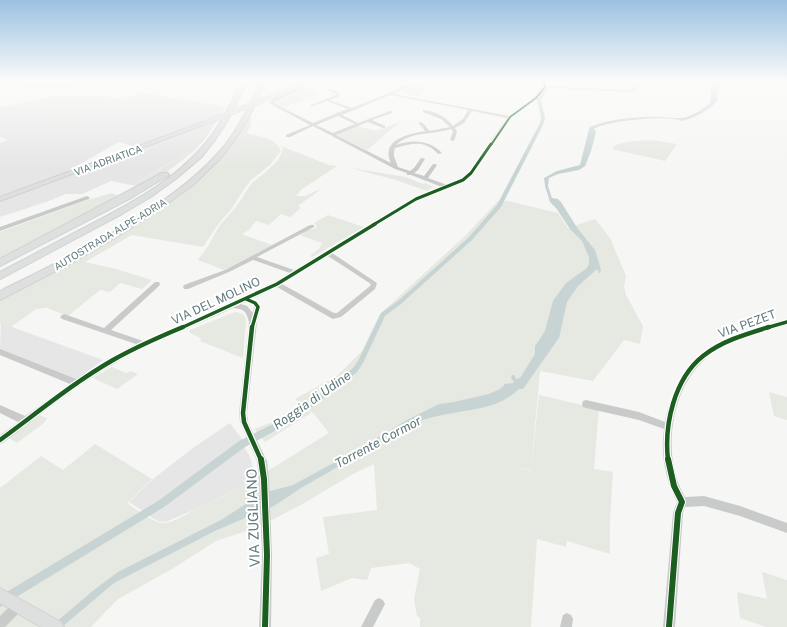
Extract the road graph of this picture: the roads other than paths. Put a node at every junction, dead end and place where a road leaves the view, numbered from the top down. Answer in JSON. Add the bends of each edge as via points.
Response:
{"nodes":[{"id":1,"x":224,"y":110,"type":"edge"},
{"id":2,"x":229,"y":110,"type":"edge"},
{"id":3,"x":237,"y":110,"type":"edge"},
{"id":4,"x":243,"y":110,"type":"edge"},
{"id":5,"x":249,"y":110,"type":"edge"},
{"id":6,"x":285,"y":110,"type":"edge"},
{"id":7,"x":347,"y":110,"type":"edge"},
{"id":8,"x":470,"y":110,"type":"edge"},
{"id":9,"x":477,"y":110,"type":"edge"},
{"id":10,"x":518,"y":110,"type":"edge"},
{"id":11,"x":424,"y":111,"type":"dead end"},
{"id":12,"x":391,"y":112,"type":"dead end"},
{"id":13,"x":337,"y":114,"type":"junction"},
{"id":14,"x":510,"y":117,"type":"junction"},
{"id":15,"x":368,"y":120,"type":"junction"},
{"id":16,"x":420,"y":123,"type":"dead end"},
{"id":17,"x":358,"y":124,"type":"junction"},
{"id":18,"x":313,"y":125,"type":"junction"},
{"id":19,"x":384,"y":127,"type":"dead end"},
{"id":20,"x":453,"y":128,"type":"junction"},
{"id":21,"x":427,"y":131,"type":"junction"},
{"id":22,"x":333,"y":135,"type":"junction"},
{"id":23,"x":288,"y":136,"type":"dead end"},
{"id":24,"x":452,"y":140,"type":"dead end"},
{"id":25,"x":392,"y":149,"type":"junction"},
{"id":26,"x":440,"y":153,"type":"dead end"},
{"id":27,"x":194,"y":154,"type":"junction"},
{"id":28,"x":422,"y":159,"type":"dead end"},
{"id":29,"x":435,"y":165,"type":"dead end"},
{"id":30,"x":397,"y":168,"type":"junction"},
{"id":31,"x":409,"y":174,"type":"junction"},
{"id":32,"x":424,"y":180,"type":"junction"},
{"id":33,"x":445,"y":187,"type":"junction"},
{"id":34,"x":2,"y":198,"type":"edge"},
{"id":35,"x":87,"y":198,"type":"dead end"},
{"id":36,"x":312,"y":226,"type":"dead end"},
{"id":37,"x":0,"y":229,"type":"edge"},
{"id":38,"x":328,"y":253,"type":"junction"},
{"id":39,"x":253,"y":258,"type":"junction"},
{"id":40,"x":0,"y":263,"type":"edge"},
{"id":41,"x":0,"y":273,"type":"edge"},
{"id":42,"x":295,"y":273,"type":"junction"},
{"id":43,"x":0,"y":276,"type":"edge"},
{"id":44,"x":157,"y":284,"type":"dead end"},
{"id":45,"x":277,"y":284,"type":"junction"},
{"id":46,"x":186,"y":287,"type":"dead end"},
{"id":47,"x":267,"y":289,"type":"junction"},
{"id":48,"x":0,"y":290,"type":"edge"},
{"id":49,"x":0,"y":296,"type":"edge"},
{"id":50,"x":246,"y":299,"type":"junction"},
{"id":51,"x":234,"y":306,"type":"junction"},
{"id":52,"x":258,"y":306,"type":"junction"},
{"id":53,"x":64,"y":317,"type":"dead end"},
{"id":54,"x":253,"y":322,"type":"junction"},
{"id":55,"x":787,"y":322,"type":"edge"},
{"id":56,"x":106,"y":331,"type":"junction"},
{"id":57,"x":143,"y":344,"type":"junction"},
{"id":58,"x":0,"y":352,"type":"edge"},
{"id":59,"x":77,"y":383,"type":"junction"},
{"id":60,"x":586,"y":404,"type":"dead end"},
{"id":61,"x":0,"y":409,"type":"edge"},
{"id":62,"x":26,"y":421,"type":"junction"},
{"id":63,"x":668,"y":427,"type":"junction"},
{"id":64,"x":0,"y":440,"type":"edge"},
{"id":65,"x":682,"y":502,"type":"junction"},
{"id":66,"x":787,"y":528,"type":"edge"},
{"id":67,"x":13,"y":602,"type":"edge"},
{"id":68,"x":379,"y":604,"type":"dead end"},
{"id":69,"x":0,"y":624,"type":"edge"},
{"id":70,"x":56,"y":627,"type":"edge"},
{"id":71,"x":265,"y":627,"type":"edge"},
{"id":72,"x":367,"y":627,"type":"edge"},
{"id":73,"x":669,"y":627,"type":"edge"}],
"edges":[{"from":1,"to":27,"type":"highway","via":[[207,141]]},
{"from":2,"to":43,"type":"highway","via":[[211,142],[199,156],[157,189],[117,214]]},
{"from":3,"to":34,"type":"main road","name":"VIA ADRIATICA","bridge":true},
{"from":4,"to":48,"type":"highway","name":"AUTOSTRADA ALPE-ADRIA","via":[[225,141],[205,163],[178,186],[105,234]]},
{"from":5,"to":49,"type":"highway","name":"AUTOSTRADA ALPE-ADRIA","via":[[232,141],[212,163],[152,211]]},
{"from":6,"to":18,"type":"street"},
{"from":7,"to":13,"type":"street"},
{"from":8,"to":20,"type":"street","via":[[465,120]]},
{"from":9,"to":14,"type":"street"},
{"from":10,"to":14,"type":"street","name":"VIA DEL MOLINO"},
{"from":11,"to":20,"type":"street","via":[[444,119]]},
{"from":12,"to":15,"type":"street"},
{"from":13,"to":17,"type":"street"},
{"from":13,"to":18,"type":"street"},
{"from":14,"to":33,"type":"street","name":"VIA DEL MOLINO","via":[[467,177]]},
{"from":15,"to":17,"type":"street"},
{"from":15,"to":19,"type":"street"},
{"from":16,"to":21,"type":"street"},
{"from":17,"to":22,"type":"street"},
{"from":18,"to":22,"type":"street"},
{"from":18,"to":23,"type":"street"},
{"from":20,"to":21,"type":"street"},
{"from":20,"to":24,"type":"street","via":[[455,134]]},
{"from":21,"to":25,"type":"street","via":[[402,139],[393,144]]},
{"from":22,"to":30,"type":"street"},
{"from":25,"to":26,"type":"street","via":[[413,142],[431,145]]},
{"from":25,"to":30,"type":"street","via":[[391,159]]},
{"from":27,"to":40,"type":"highway","via":[[130,195]]},
{"from":27,"to":41,"type":"highway","via":[[171,174],[114,212]]},
{"from":28,"to":31,"type":"street"},
{"from":29,"to":32,"type":"street"},
{"from":30,"to":31,"type":"street"},
{"from":31,"to":32,"type":"street"},
{"from":32,"to":33,"type":"street"},
{"from":33,"to":38,"type":"street","name":"VIA DEL MOLINO","via":[[416,199]]},
{"from":35,"to":37,"type":"street"},
{"from":36,"to":39,"type":"street"},
{"from":38,"to":42,"type":"street","name":"VIA DEL MOLINO"},
{"from":38,"to":45,"type":"street","via":[[374,284],[339,315],[329,314]]},
{"from":39,"to":42,"type":"street"},
{"from":39,"to":46,"type":"street"},
{"from":42,"to":45,"type":"street","name":"VIA DEL MOLINO"},
{"from":44,"to":56,"type":"street"},
{"from":45,"to":47,"type":"street","name":"VIA DEL MOLINO"},
{"from":47,"to":50,"type":"street","name":"VIA DEL MOLINO"},
{"from":47,"to":52,"type":"street","name":"VIA ZUGLIANO"},
{"from":50,"to":51,"type":"street","name":"VIA DEL MOLINO"},
{"from":50,"to":52,"type":"street"},
{"from":51,"to":54,"type":"street","via":[[240,305],[250,312]]},
{"from":51,"to":57,"type":"street","name":"VIA DEL MOLINO"},
{"from":52,"to":54,"type":"street","name":"VIA ZUGLIANO"},
{"from":53,"to":56,"type":"street"},
{"from":54,"to":71,"type":"street","name":"VIA ZUGLIANO","via":[[243,413],[244,422],[262,461],[264,479],[267,555]]},
{"from":55,"to":63,"type":"street","name":"VIA PEZET","via":[[745,335],[713,349],[694,364],[684,379],[672,407]]},
{"from":56,"to":57,"type":"street"},
{"from":57,"to":59,"type":"street","name":"VIA DEL MOLINO"},
{"from":58,"to":59,"type":"street"},
{"from":59,"to":62,"type":"street","name":"VIA DEL MOLINO"},
{"from":60,"to":63,"type":"street","via":[[639,416]]},
{"from":61,"to":62,"type":"street"},
{"from":62,"to":64,"type":"street","name":"VIA DEL MOLINO"},
{"from":63,"to":65,"type":"street","name":"VIA PEZET","via":[[668,465]]},
{"from":65,"to":66,"type":"street","via":[[704,501]]},
{"from":65,"to":73,"type":"street","via":[[678,513]]},
{"from":67,"to":69,"type":"street"},
{"from":67,"to":70,"type":"main road"},
{"from":68,"to":72,"type":"street"}]}
